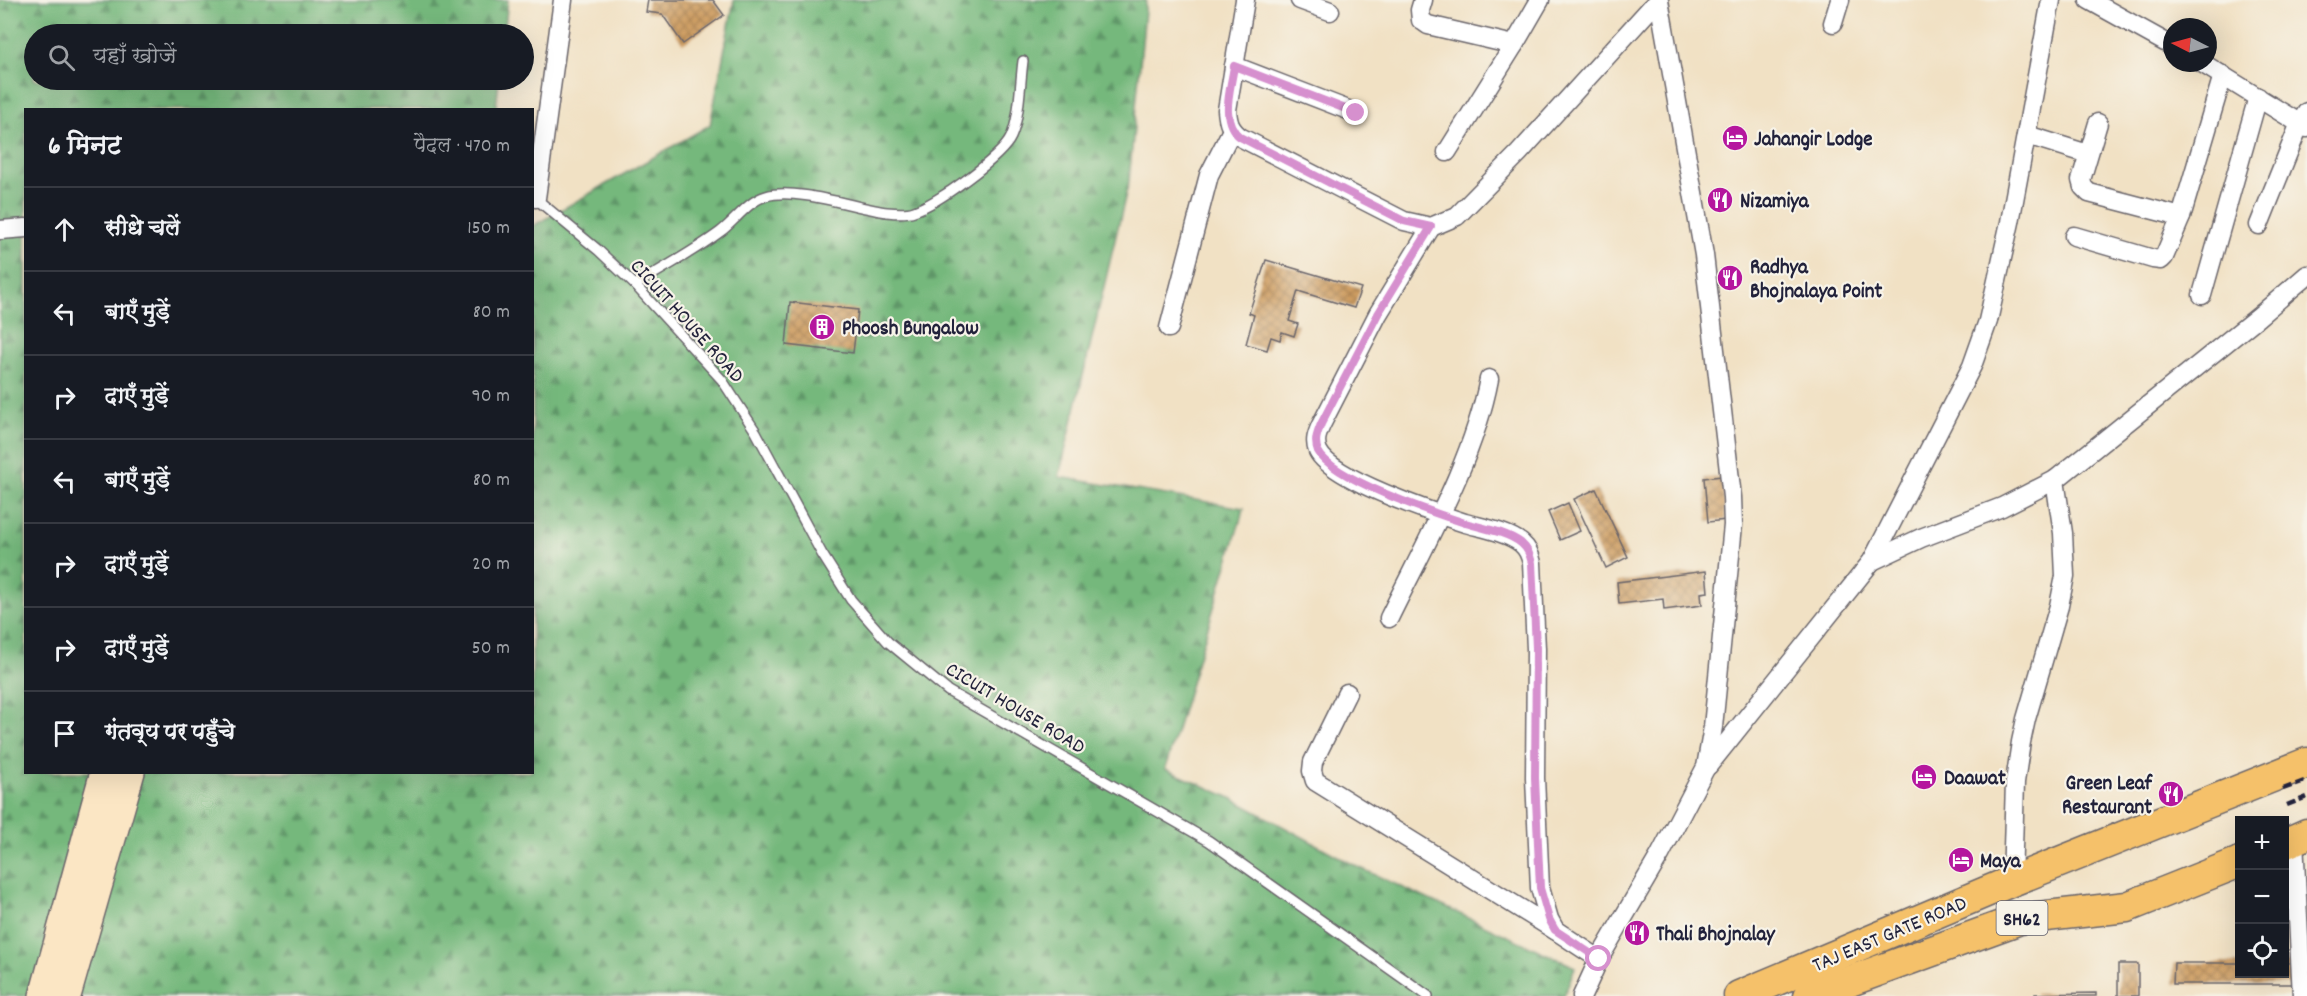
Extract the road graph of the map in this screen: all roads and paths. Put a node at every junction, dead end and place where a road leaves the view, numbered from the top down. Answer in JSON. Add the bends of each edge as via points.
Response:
{"nodes":[{"id":1,"x":563,"y":0,"type":"edge"},
{"id":2,"x":1245,"y":0,"type":"edge"},
{"id":3,"x":1300,"y":0,"type":"edge"},
{"id":4,"x":1423,"y":0,"type":"edge"},
{"id":5,"x":1540,"y":0,"type":"edge"},
{"id":6,"x":1658,"y":0,"type":"edge"},
{"id":7,"x":1840,"y":0,"type":"edge"},
{"id":8,"x":2051,"y":0,"type":"edge"},
{"id":9,"x":2089,"y":0,"type":"edge"},
{"id":10,"x":1330,"y":11,"type":"dead end"},
{"id":11,"x":1833,"y":23,"type":"dead end"},
{"id":12,"x":2163,"y":41,"type":"edge"},
{"id":13,"x":1514,"y":45,"type":"junction"},
{"id":14,"x":1023,"y":61,"type":"dead end"},
{"id":15,"x":1234,"y":66,"type":"junction"},
{"id":16,"x":2217,"y":72,"type":"edge"},
{"id":17,"x":2223,"y":75,"type":"junction"},
{"id":18,"x":2258,"y":97,"type":"junction"},
{"id":19,"x":1356,"y":113,"type":"dead end"},
{"id":20,"x":2305,"y":121,"type":"edge"},
{"id":21,"x":2098,"y":123,"type":"dead end"},
{"id":22,"x":1232,"y":130,"type":"junction"},
{"id":23,"x":2027,"y":135,"type":"junction"},
{"id":24,"x":1447,"y":152,"type":"dead end"},
{"id":25,"x":2088,"y":154,"type":"junction"},
{"id":26,"x":534,"y":198,"type":"edge"},
{"id":27,"x":2181,"y":217,"type":"junction"},
{"id":28,"x":2259,"y":225,"type":"dead end"},
{"id":29,"x":1431,"y":227,"type":"junction"},
{"id":30,"x":24,"y":228,"type":"edge"},
{"id":31,"x":0,"y":230,"type":"edge"},
{"id":32,"x":2074,"y":236,"type":"dead end"},
{"id":33,"x":2307,"y":275,"type":"edge"},
{"id":34,"x":635,"y":285,"type":"junction"},
{"id":35,"x":2202,"y":295,"type":"dead end"},
{"id":36,"x":1168,"y":328,"type":"dead end"},
{"id":37,"x":1489,"y":379,"type":"dead end"},
{"id":38,"x":2055,"y":480,"type":"junction"},
{"id":39,"x":1439,"y":515,"type":"junction"},
{"id":40,"x":1872,"y":561,"type":"junction"},
{"id":41,"x":1389,"y":618,"type":"dead end"},
{"id":42,"x":1347,"y":693,"type":"dead end"},
{"id":43,"x":2307,"y":763,"type":"edge"},
{"id":44,"x":1706,"y":767,"type":"junction"},
{"id":45,"x":103,"y":774,"type":"edge"},
{"id":46,"x":130,"y":774,"type":"edge"},
{"id":47,"x":2295,"y":839,"type":"edge"},
{"id":48,"x":2235,"y":864,"type":"edge"},
{"id":49,"x":2012,"y":881,"type":"junction"},
{"id":50,"x":1555,"y":930,"type":"junction"},
{"id":51,"x":1599,"y":959,"type":"junction"},
{"id":52,"x":43,"y":996,"type":"edge"},
{"id":53,"x":68,"y":996,"type":"edge"},
{"id":54,"x":1428,"y":996,"type":"edge"},
{"id":55,"x":1582,"y":996,"type":"edge"},
{"id":56,"x":1739,"y":996,"type":"edge"},
{"id":57,"x":1809,"y":996,"type":"edge"},
{"id":58,"x":2302,"y":996,"type":"edge"}],
"edges":[{"from":1,"to":26,"type":"street"},
{"from":2,"to":15,"type":"street"},
{"from":3,"to":10,"type":"street"},
{"from":4,"to":13,"type":"street","via":[[1421,20],[1428,25]]},
{"from":5,"to":13,"type":"street"},
{"from":6,"to":29,"type":"street","via":[[1488,185],[1457,216]]},
{"from":6,"to":44,"type":"street","via":[[1704,255],[1732,497],[1713,727]]},
{"from":7,"to":11,"type":"street"},
{"from":8,"to":23,"type":"street"},
{"from":9,"to":12,"type":"street"},
{"from":13,"to":24,"type":"street"},
{"from":14,"to":34,"type":"lane","via":[[1015,123],[1004,148],[976,173],[921,208],[886,212],[808,196],[766,196],[706,241]]},
{"from":15,"to":19,"type":"street"},
{"from":15,"to":22,"type":"street","via":[[1227,110]]},
{"from":16,"to":17,"type":"street"},
{"from":17,"to":18,"type":"street"},
{"from":17,"to":27,"type":"street"},
{"from":18,"to":20,"type":"street"},
{"from":18,"to":35,"type":"street"},
{"from":20,"to":28,"type":"street"},
{"from":21,"to":25,"type":"street"},
{"from":22,"to":29,"type":"street","via":[[1404,221]]},
{"from":22,"to":36,"type":"street","via":[[1209,175]]},
{"from":23,"to":25,"type":"street"},
{"from":23,"to":40,"type":"street","via":[[1982,340]]},
{"from":25,"to":27,"type":"street","via":[[2081,180],[2089,194]]},
{"from":26,"to":34,"type":"lane","name":"CICUIT HOUSE ROAD"},
{"from":27,"to":32,"type":"street","via":[[2161,260]]},
{"from":29,"to":39,"type":"street","via":[[1378,314],[1315,439],[1325,461],[1355,479]]},
{"from":30,"to":31,"type":"street"},
{"from":33,"to":38,"type":"street"},
{"from":34,"to":54,"type":"lane","name":"CICUIT HOUSE ROAD","via":[[722,380],[756,432],[851,600],[888,642],[948,691],[1209,841]]},
{"from":37,"to":39,"type":"street","via":[[1473,438]]},
{"from":38,"to":40,"type":"street","via":[[2002,507]]},
{"from":38,"to":49,"type":"street","via":[[2065,576],[2021,742],[2015,782]]},
{"from":39,"to":41,"type":"street"},
{"from":39,"to":50,"type":"street","via":[[1520,542],[1532,563],[1540,888]]},
{"from":40,"to":44,"type":"street"},
{"from":42,"to":50,"type":"street","via":[[1312,762],[1315,781]]},
{"from":43,"to":49,"type":"main road","name":"TAJ EAST GATE ROAD","number":"SH62"},
{"from":44,"to":51,"type":"street"},
{"from":45,"to":52,"type":"street"},
{"from":46,"to":53,"type":"street"},
{"from":47,"to":58,"type":"street"},
{"from":48,"to":57,"type":"main road","number":"SH62","via":[[2127,907],[2019,919]]},
{"from":49,"to":56,"type":"main road","name":"TAJ EAST GATE ROAD","number":"SH62"},
{"from":50,"to":51,"type":"street"},
{"from":51,"to":55,"type":"street"}]}
